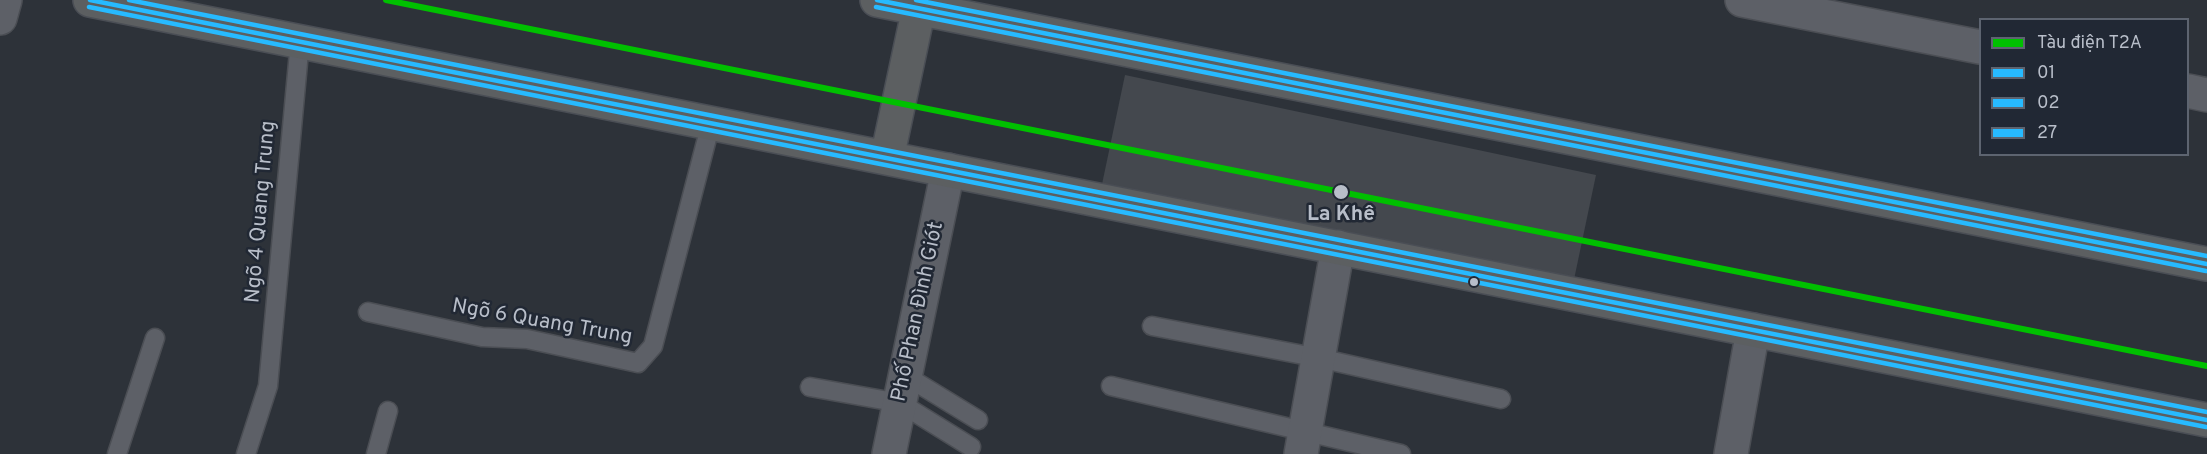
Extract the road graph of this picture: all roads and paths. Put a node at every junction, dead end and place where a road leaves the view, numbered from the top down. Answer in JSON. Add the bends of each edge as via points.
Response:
{"nodes":[{"id":1,"x":5,"y":0,"type":"edge"},
{"id":2,"x":90,"y":0,"type":"edge"},
{"id":3,"x":877,"y":0,"type":"edge"},
{"id":4,"x":1742,"y":0,"type":"edge"},
{"id":5,"x":920,"y":4,"type":"edge"},
{"id":6,"x":1883,"y":13,"type":"edge"},
{"id":7,"x":0,"y":18,"type":"edge"},
{"id":8,"x":300,"y":41,"type":"junction"},
{"id":9,"x":1979,"y":47,"type":"edge"},
{"id":10,"x":2189,"y":91,"type":"edge"},
{"id":11,"x":2207,"y":95,"type":"edge"},
{"id":12,"x":711,"y":123,"type":"junction"},
{"id":13,"x":887,"y":158,"type":"junction"},
{"id":14,"x":948,"y":170,"type":"junction"},
{"id":15,"x":1338,"y":247,"type":"junction"},
{"id":16,"x":2207,"y":264,"type":"edge"},
{"id":17,"x":368,"y":312,"type":"dead end"},
{"id":18,"x":1152,"y":326,"type":"dead end"},
{"id":19,"x":1753,"y":330,"type":"junction"},
{"id":20,"x":155,"y":338,"type":"dead end"},
{"id":21,"x":1319,"y":358,"type":"junction"},
{"id":22,"x":1111,"y":386,"type":"dead end"},
{"id":23,"x":810,"y":387,"type":"dead end"},
{"id":24,"x":903,"y":389,"type":"junction"},
{"id":25,"x":1502,"y":399,"type":"dead end"},
{"id":26,"x":388,"y":411,"type":"dead end"},
{"id":27,"x":978,"y":420,"type":"dead end"},
{"id":28,"x":2207,"y":420,"type":"edge"},
{"id":29,"x":1303,"y":443,"type":"edge"},
{"id":30,"x":971,"y":447,"type":"dead end"},
{"id":31,"x":117,"y":454,"type":"edge"},
{"id":32,"x":246,"y":454,"type":"edge"},
{"id":33,"x":376,"y":454,"type":"edge"},
{"id":34,"x":889,"y":454,"type":"edge"},
{"id":35,"x":1401,"y":454,"type":"edge"},
{"id":36,"x":1731,"y":454,"type":"edge"}],
"edges":[{"from":1,"to":7,"type":"street"},
{"from":2,"to":8,"type":"highway"},
{"from":3,"to":5,"type":"highway"},
{"from":4,"to":6,"type":"street"},
{"from":5,"to":13,"type":"highway"},
{"from":5,"to":16,"type":"highway"},
{"from":6,"to":9,"type":"street"},
{"from":8,"to":12,"type":"highway"},
{"from":8,"to":32,"type":"lane","name":"Ngõ 4 Quang Trung","via":[[268,386]]},
{"from":10,"to":11,"type":"street"},
{"from":12,"to":13,"type":"highway"},
{"from":12,"to":17,"type":"lane","name":"Ngõ 6 Quang Trung","via":[[652,345],[638,363],[527,339],[482,337]]},
{"from":13,"to":14,"type":"highway"},
{"from":14,"to":15,"type":"highway"},
{"from":14,"to":24,"type":"street","name":"Phố Phan Đình Giót"},
{"from":15,"to":19,"type":"highway"},
{"from":15,"to":21,"type":"street"},
{"from":18,"to":21,"type":"lane"},
{"from":19,"to":28,"type":"highway"},
{"from":19,"to":36,"type":"street"},
{"from":20,"to":31,"type":"lane"},
{"from":21,"to":25,"type":"lane"},
{"from":21,"to":29,"type":"street"},
{"from":22,"to":29,"type":"lane"},
{"from":23,"to":24,"type":"lane"},
{"from":24,"to":27,"type":"lane"},
{"from":24,"to":30,"type":"lane"},
{"from":24,"to":34,"type":"street","name":"Phố Phan Đình Giót"},
{"from":26,"to":33,"type":"lane"},
{"from":29,"to":35,"type":"lane"}]}
